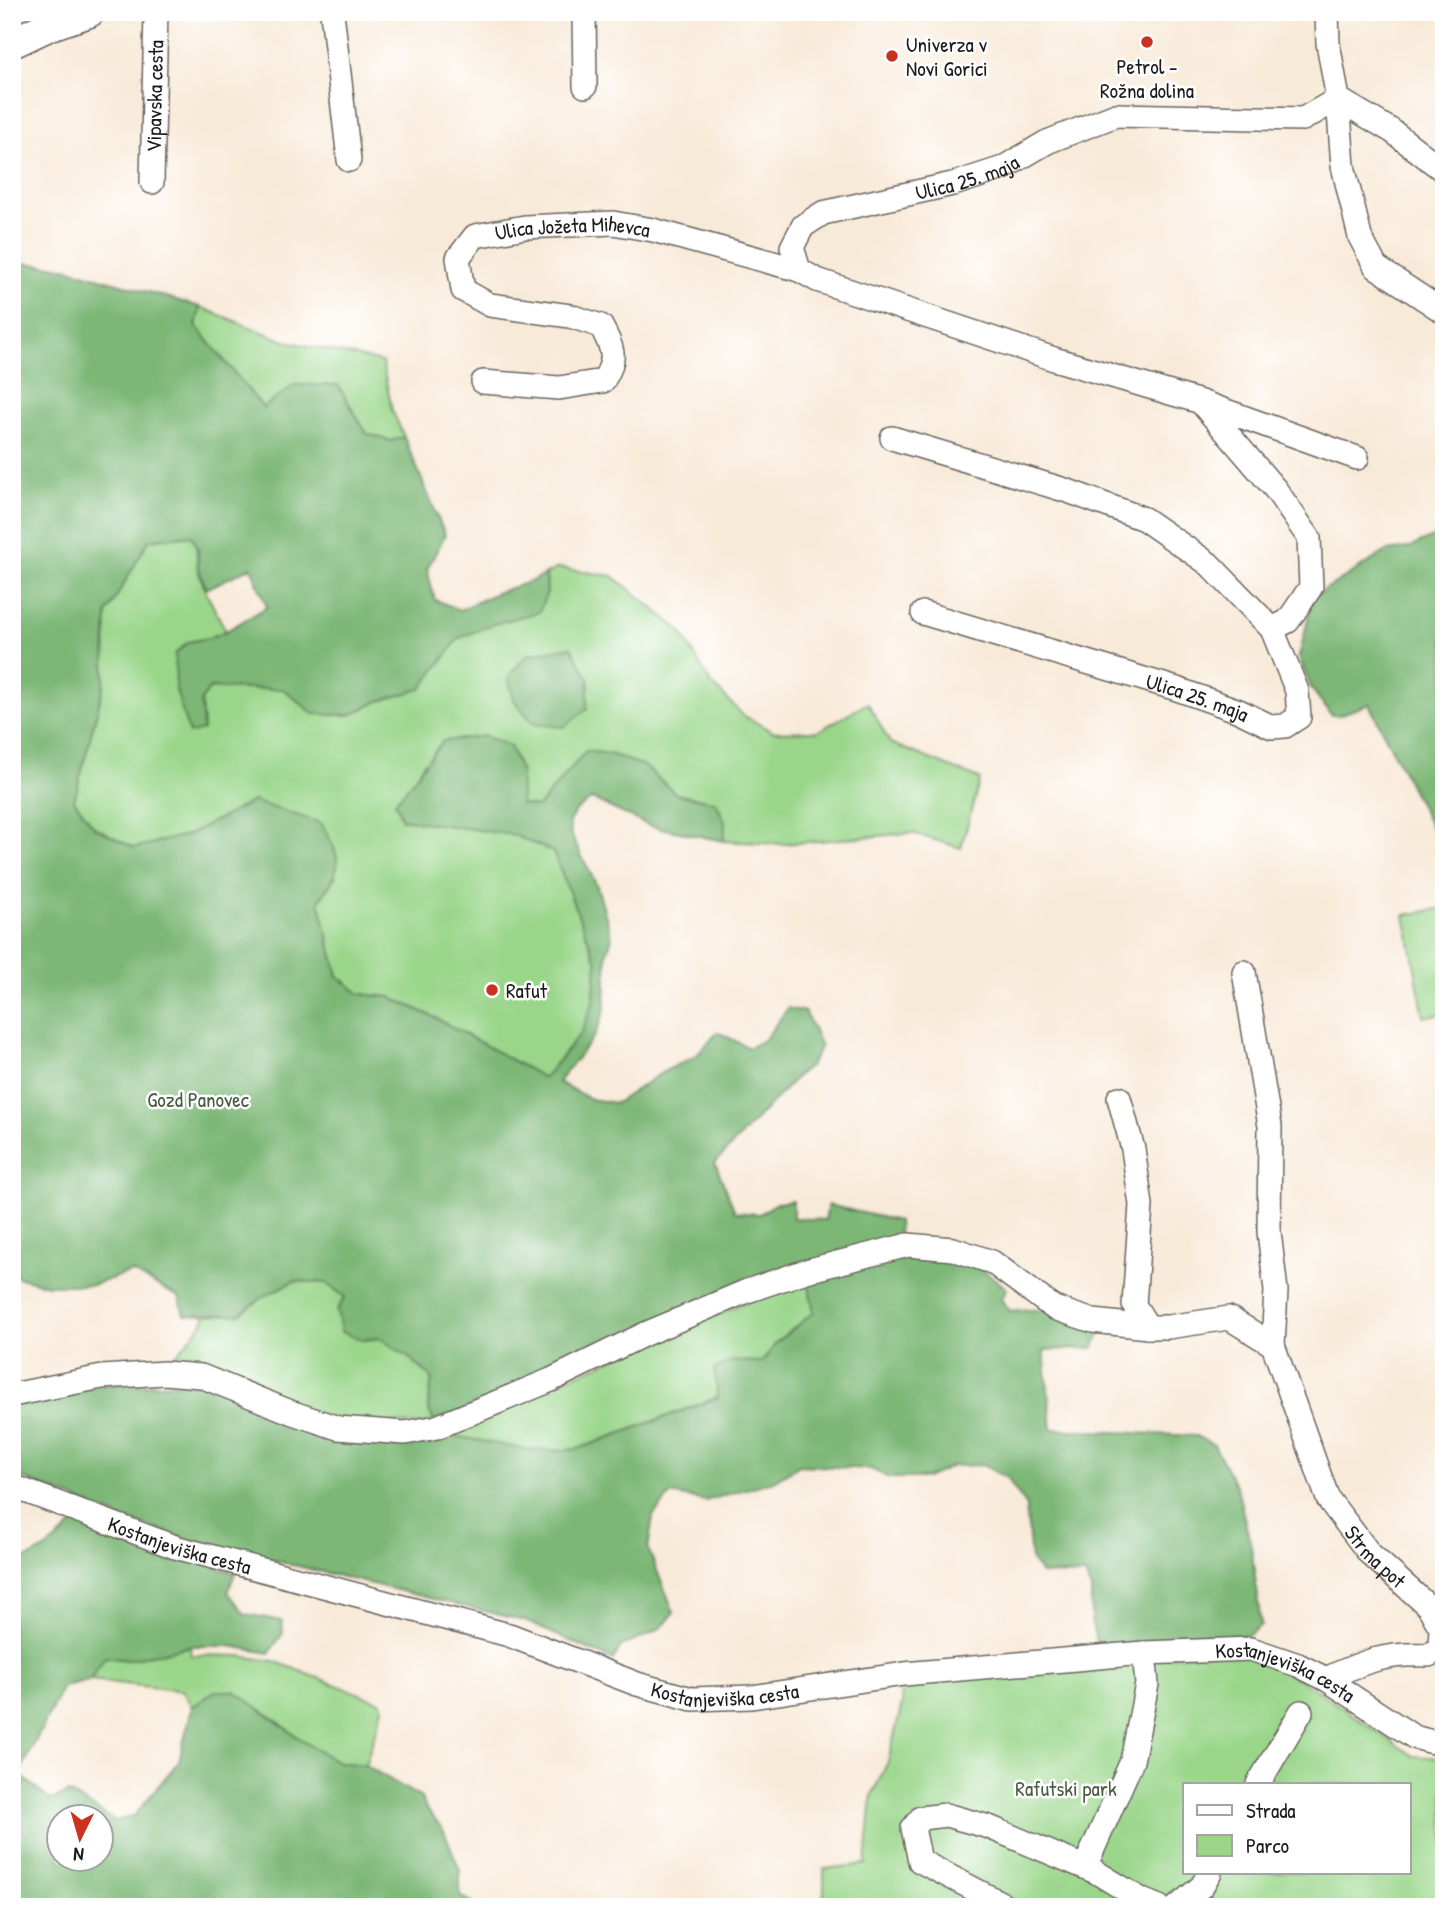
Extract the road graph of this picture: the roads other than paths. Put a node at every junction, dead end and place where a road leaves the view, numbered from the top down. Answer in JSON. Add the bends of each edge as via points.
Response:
{"nodes":[{"id":1,"x":89,"y":12,"type":"edge"},
{"id":2,"x":156,"y":12,"type":"edge"},
{"id":3,"x":332,"y":12,"type":"edge"},
{"id":4,"x":584,"y":12,"type":"edge"},
{"id":5,"x":1328,"y":12,"type":"edge"},
{"id":6,"x":12,"y":43,"type":"edge"},
{"id":7,"x":585,"y":86,"type":"dead end"},
{"id":8,"x":1338,"y":99,"type":"junction"},
{"id":9,"x":349,"y":160,"type":"dead end"},
{"id":10,"x":1444,"y":171,"type":"edge"},
{"id":11,"x":152,"y":182,"type":"dead end"},
{"id":12,"x":799,"y":270,"type":"junction"},
{"id":13,"x":1444,"y":312,"type":"edge"},
{"id":14,"x":482,"y":382,"type":"dead end"},
{"id":15,"x":1201,"y":402,"type":"junction"},
{"id":16,"x":892,"y":438,"type":"dead end"},
{"id":17,"x":1357,"y":458,"type":"dead end"},
{"id":18,"x":923,"y":614,"type":"dead end"},
{"id":19,"x":1272,"y":629,"type":"junction"},
{"id":20,"x":1244,"y":972,"type":"dead end"},
{"id":21,"x":1119,"y":1098,"type":"dead end"},
{"id":22,"x":1148,"y":1327,"type":"junction"},
{"id":23,"x":1273,"y":1345,"type":"junction"},
{"id":24,"x":12,"y":1395,"type":"edge"},
{"id":25,"x":12,"y":1486,"type":"edge"},
{"id":26,"x":1144,"y":1653,"type":"junction"},
{"id":27,"x":1326,"y":1679,"type":"junction"},
{"id":28,"x":1301,"y":1712,"type":"dead end"},
{"id":29,"x":1444,"y":1745,"type":"edge"},
{"id":30,"x":1259,"y":1783,"type":"edge"},
{"id":31,"x":1085,"y":1867,"type":"junction"},
{"id":32,"x":1209,"y":1874,"type":"edge"},
{"id":33,"x":1008,"y":1907,"type":"edge"},
{"id":34,"x":1159,"y":1907,"type":"edge"},
{"id":35,"x":1177,"y":1907,"type":"edge"}],
"edges":[{"from":1,"to":6,"type":"main road"},
{"from":2,"to":11,"type":"street","name":"Vipavska cesta"},
{"from":3,"to":9,"type":"street"},
{"from":4,"to":7,"type":"street"},
{"from":5,"to":8,"type":"street","via":[[1328,43]]},
{"from":8,"to":10,"type":"street","via":[[1392,131]]},
{"from":8,"to":12,"type":"street","name":"Ulica 25. maja","via":[[1303,119],[1116,115],[1047,142],[1003,168],[823,213],[803,226],[792,247]]},
{"from":8,"to":13,"type":"street","via":[[1343,166],[1360,237],[1376,267]]},
{"from":12,"to":14,"type":"street","name":"Ulica Jožeta Mihevca","via":[[613,223],[525,227],[475,236],[458,258],[463,290],[490,305],[570,316],[601,326],[613,349],[611,369],[603,381],[559,388]]},
{"from":12,"to":15,"type":"street","via":[[817,280],[1054,359]]},
{"from":15,"to":17,"type":"street"},
{"from":15,"to":19,"type":"street","via":[[1276,490],[1309,538],[1311,587],[1288,621]]},
{"from":16,"to":19,"type":"street","name":"Ulica 25. maja","via":[[1144,519],[1209,564]]},
{"from":18,"to":19,"type":"street","name":"Ulica 25. maja","via":[[1177,689],[1272,727],[1285,726],[1299,717],[1297,691]]},
{"from":20,"to":23,"type":"street","name":"Strma pot","via":[[1270,1126],[1269,1232],[1276,1291]]},
{"from":21,"to":22,"type":"street","via":[[1141,1205],[1134,1305]]},
{"from":22,"to":23,"type":"street","via":[[1229,1318]]},
{"from":22,"to":24,"type":"street","via":[[1093,1321],[1054,1308],[992,1262],[953,1250],[908,1245],[747,1291],[551,1380],[436,1427],[405,1433],[338,1428],[201,1376],[102,1377]]},
{"from":23,"to":27,"type":"street","name":"Strma pot","via":[[1328,1499],[1369,1553],[1429,1607],[1441,1629],[1440,1647],[1429,1656],[1373,1658]]},
{"from":25,"to":26,"type":"street","name":"Kostanjeviška cesta","via":[[175,1547],[509,1635],[637,1684],[692,1699],[752,1697],[904,1674]]},
{"from":26,"to":27,"type":"street","name":"Kostanjeviška cesta","via":[[1251,1649]]},
{"from":26,"to":31,"type":"street","via":[[1147,1684],[1132,1760]]},
{"from":27,"to":29,"type":"street","name":"Kostanjeviška cesta","via":[[1414,1737]]},
{"from":28,"to":30,"type":"street"},
{"from":31,"to":33,"type":"street","via":[[989,1827],[946,1815],[921,1818],[913,1828],[920,1861]]},
{"from":31,"to":34,"type":"street"},
{"from":32,"to":35,"type":"street"}]}
